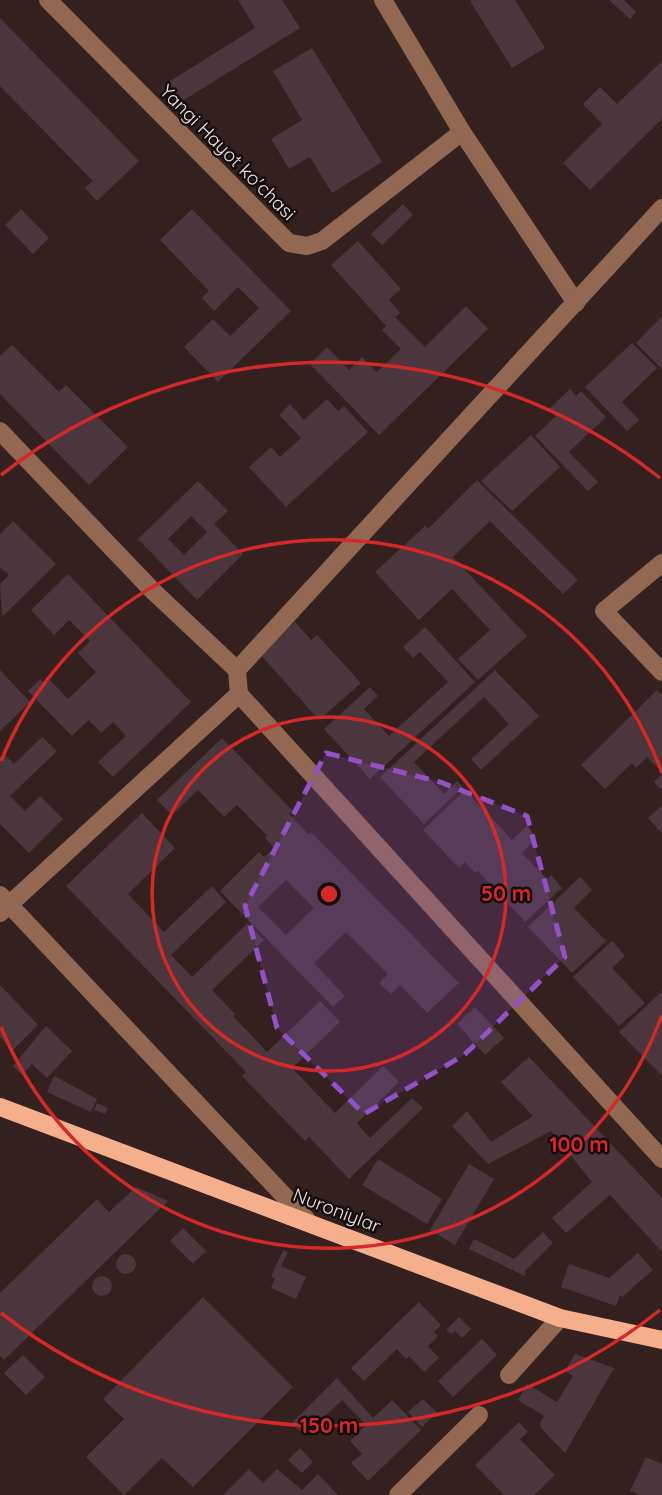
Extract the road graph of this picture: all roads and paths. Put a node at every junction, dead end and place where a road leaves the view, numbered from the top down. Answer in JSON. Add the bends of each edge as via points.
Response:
{"nodes":[{"id":1,"x":48,"y":0,"type":"edge"},
{"id":2,"x":383,"y":0,"type":"edge"},
{"id":3,"x":462,"y":132,"type":"junction"},
{"id":4,"x":662,"y":208,"type":"edge"},
{"id":5,"x":576,"y":303,"type":"junction"},
{"id":6,"x":0,"y":432,"type":"edge"},
{"id":7,"x":662,"y":563,"type":"edge"},
{"id":8,"x":236,"y":670,"type":"junction"},
{"id":9,"x":662,"y":672,"type":"edge"},
{"id":10,"x":239,"y":694,"type":"junction"},
{"id":11,"x":3,"y":904,"type":"edge"},
{"id":12,"x":0,"y":1107,"type":"edge"},
{"id":13,"x":662,"y":1158,"type":"edge"},
{"id":14,"x":307,"y":1220,"type":"junction"},
{"id":15,"x":560,"y":1318,"type":"junction"},
{"id":16,"x":662,"y":1340,"type":"edge"},
{"id":17,"x":509,"y":1374,"type":"dead end"},
{"id":18,"x":479,"y":1415,"type":"dead end"},
{"id":19,"x":398,"y":1495,"type":"edge"}],
"edges":[{"from":1,"to":3,"type":"street","name":"Yangi Hayot ko'chasi","via":[[289,243],[307,246],[322,242]]},
{"from":2,"to":3,"type":"street"},
{"from":3,"to":5,"type":"street"},
{"from":4,"to":5,"type":"street"},
{"from":5,"to":8,"type":"street"},
{"from":6,"to":8,"type":"street"},
{"from":7,"to":9,"type":"street","via":[[604,611]]},
{"from":8,"to":10,"type":"street"},
{"from":10,"to":11,"type":"street"},
{"from":10,"to":13,"type":"street"},
{"from":11,"to":14,"type":"street"},
{"from":12,"to":14,"type":"main road","name":"Nuroniylar"},
{"from":14,"to":15,"type":"main road","name":"Nuroniylar"},
{"from":15,"to":16,"type":"main road","name":"Nuroniylar"},
{"from":15,"to":17,"type":"street"},
{"from":18,"to":19,"type":"street"}]}
